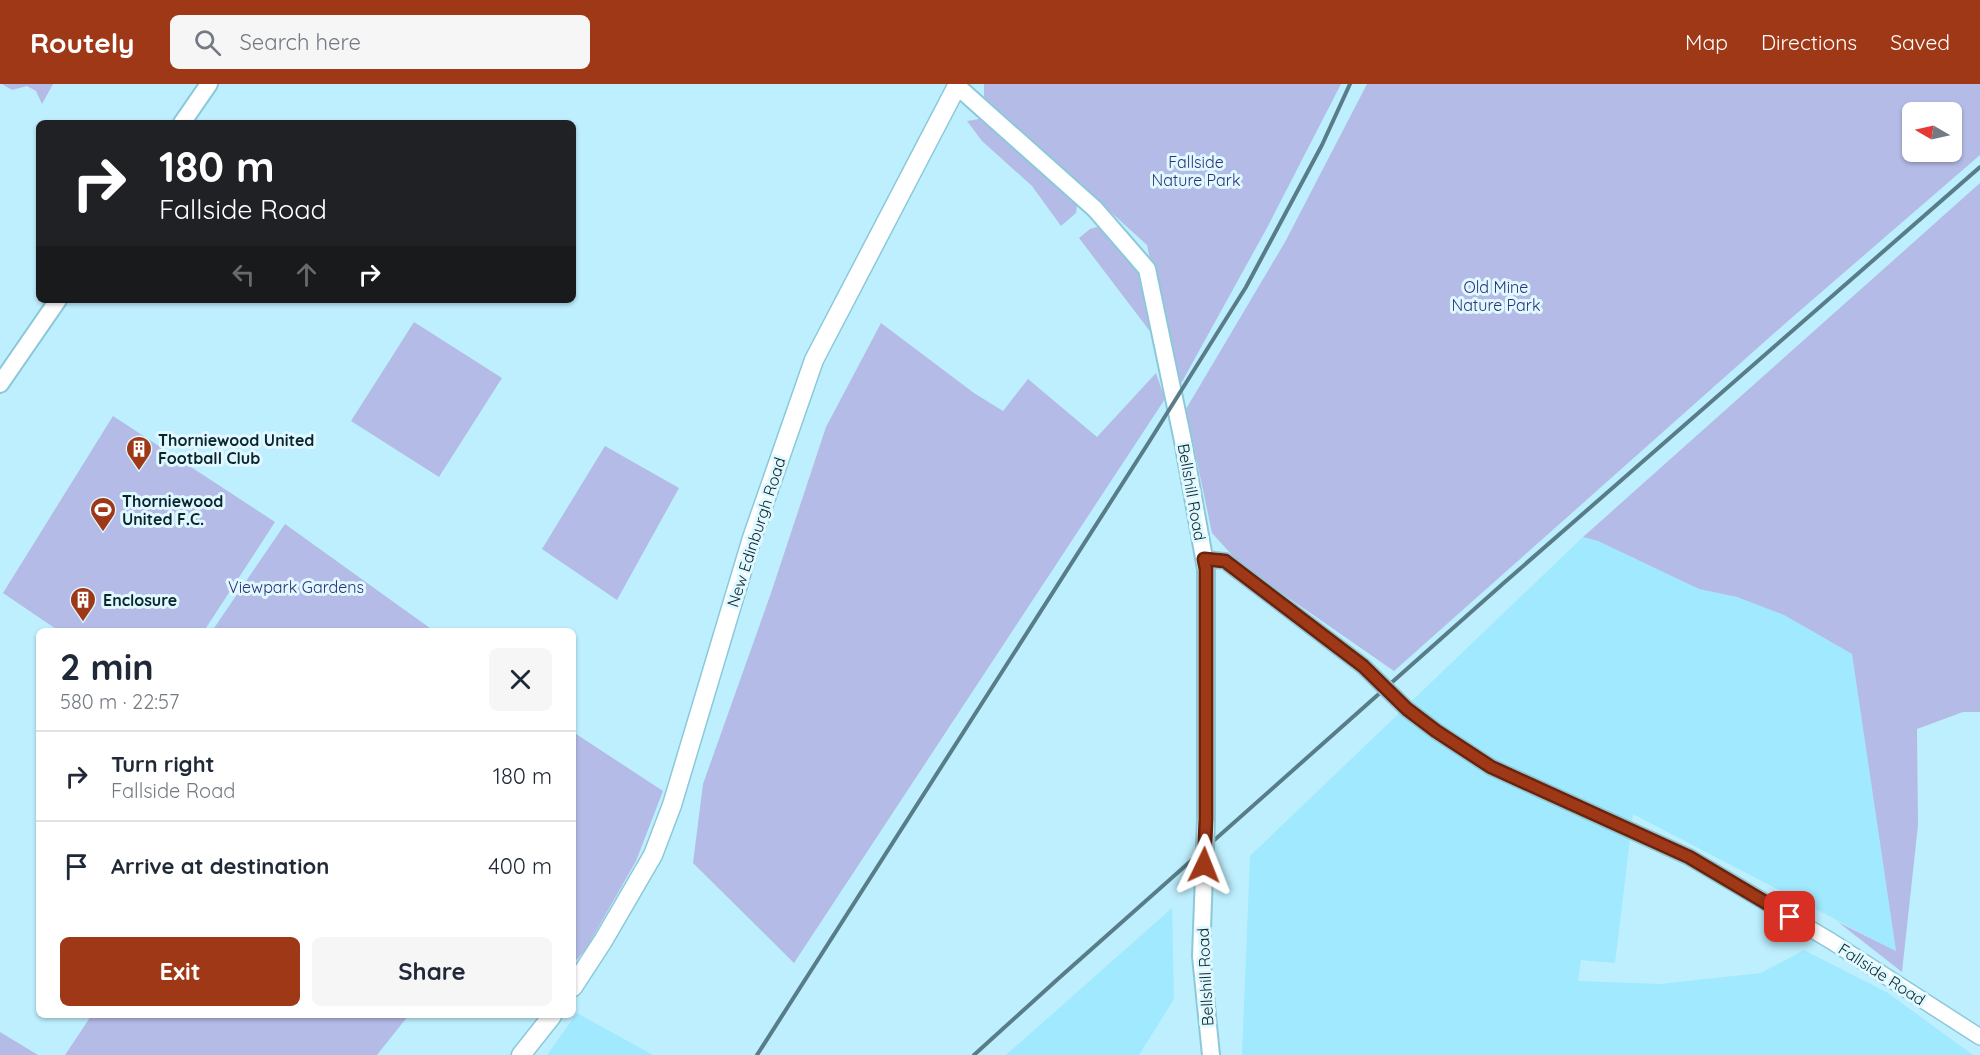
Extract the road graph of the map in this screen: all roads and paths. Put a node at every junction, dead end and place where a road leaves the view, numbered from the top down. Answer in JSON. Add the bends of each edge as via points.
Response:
{"nodes":[{"id":1,"x":209,"y":84,"type":"edge"},
{"id":2,"x":957,"y":84,"type":"edge"},
{"id":3,"x":184,"y":120,"type":"edge"},
{"id":4,"x":56,"y":303,"type":"edge"},
{"id":5,"x":0,"y":384,"type":"edge"},
{"id":6,"x":1204,"y":559,"type":"junction"},
{"id":7,"x":576,"y":982,"type":"edge"},
{"id":8,"x":550,"y":1018,"type":"edge"},
{"id":9,"x":1980,"y":1037,"type":"edge"},
{"id":10,"x":521,"y":1055,"type":"edge"},
{"id":11,"x":1211,"y":1055,"type":"edge"}],
"edges":[{"from":1,"to":3,"type":"main road"},
{"from":2,"to":6,"type":"main road","name":"Bellshill Road","via":[[1095,209],[1147,269]]},
{"from":2,"to":7,"type":"main road","name":"New Edinburgh Road","via":[[814,360],[752,538],[657,845]]},
{"from":4,"to":5,"type":"main road"},
{"from":6,"to":9,"type":"street","name":"Fallside Road","bridge":true,"via":[[1225,561],[1363,666],[1407,709],[1491,767],[1689,857],[1831,941]]},
{"from":6,"to":11,"type":"main road","name":"Bellshill Road","bridge":true,"via":[[1206,819],[1201,956]]},
{"from":8,"to":10,"type":"main road"}]}
